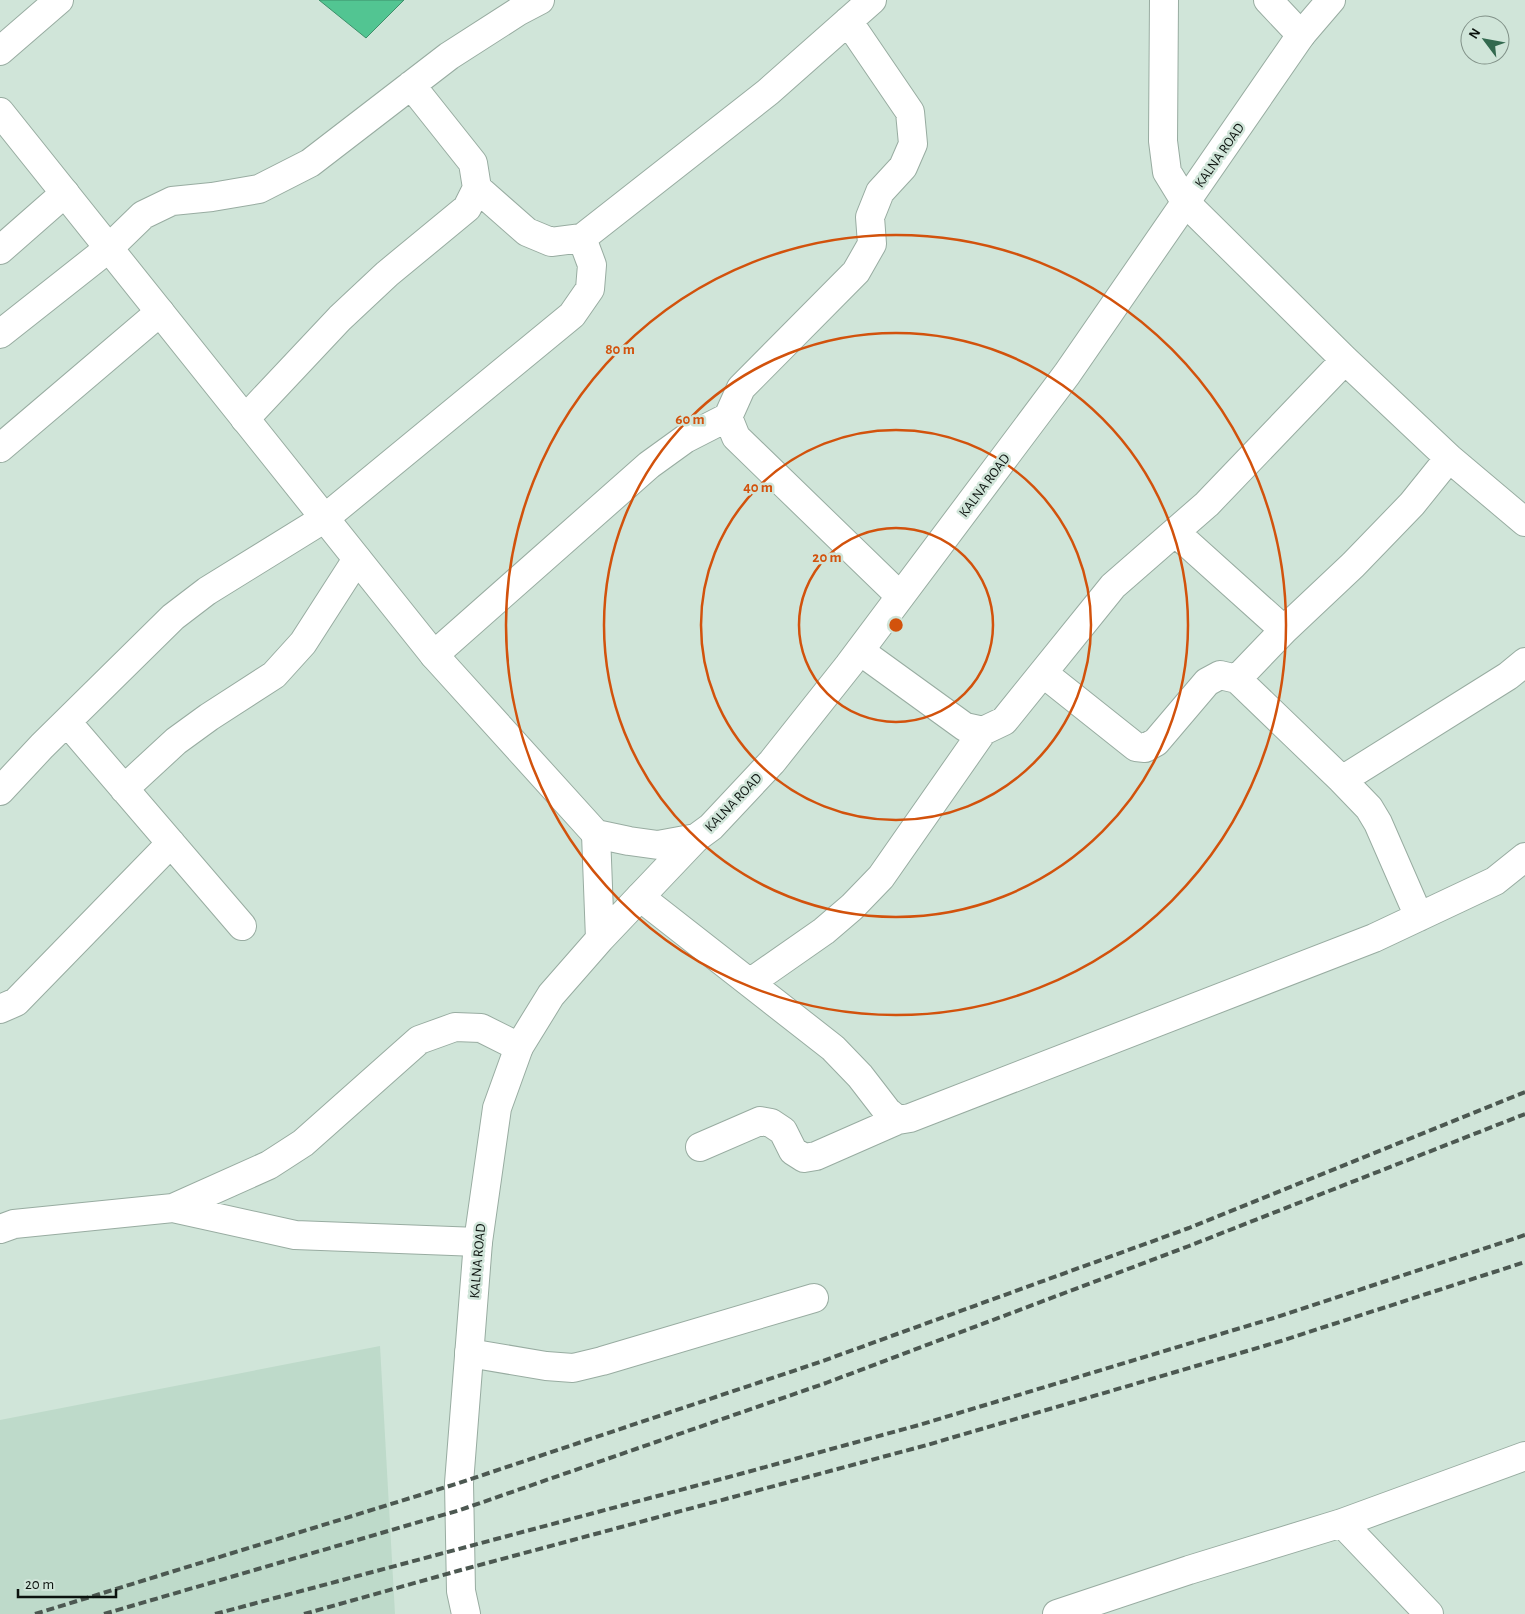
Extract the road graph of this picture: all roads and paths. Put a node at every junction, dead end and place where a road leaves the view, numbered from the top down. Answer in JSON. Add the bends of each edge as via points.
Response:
{"nodes":[{"id":1,"x":59,"y":0,"type":"edge"},
{"id":2,"x":540,"y":0,"type":"edge"},
{"id":3,"x":872,"y":0,"type":"edge"},
{"id":4,"x":1164,"y":0,"type":"edge"},
{"id":5,"x":1268,"y":0,"type":"edge"},
{"id":6,"x":1331,"y":0,"type":"edge"},
{"id":7,"x":848,"y":21,"type":"junction"},
{"id":8,"x":1301,"y":35,"type":"junction"},
{"id":9,"x":0,"y":51,"type":"edge"},
{"id":10,"x":411,"y":85,"type":"junction"},
{"id":11,"x":3,"y":122,"type":"edge"},
{"id":12,"x":477,"y":188,"type":"junction"},
{"id":13,"x":65,"y":193,"type":"junction"},
{"id":14,"x":1186,"y":203,"type":"junction"},
{"id":15,"x":582,"y":238,"type":"junction"},
{"id":16,"x":109,"y":248,"type":"junction"},
{"id":17,"x":0,"y":250,"type":"edge"},
{"id":18,"x":160,"y":312,"type":"junction"},
{"id":19,"x":0,"y":334,"type":"edge"},
{"id":20,"x":1345,"y":360,"type":"junction"},
{"id":21,"x":728,"y":418,"type":"junction"},
{"id":22,"x":245,"y":419,"type":"junction"},
{"id":23,"x":0,"y":448,"type":"edge"},
{"id":24,"x":1449,"y":458,"type":"junction"},
{"id":25,"x":325,"y":518,"type":"junction"},
{"id":26,"x":1525,"y":522,"type":"edge"},
{"id":27,"x":1175,"y":532,"type":"junction"},
{"id":28,"x":357,"y":559,"type":"junction"},
{"id":29,"x":900,"y":596,"type":"junction"},
{"id":30,"x":1284,"y":630,"type":"junction"},
{"id":31,"x":860,"y":651,"type":"junction"},
{"id":32,"x":434,"y":655,"type":"junction"},
{"id":33,"x":1525,"y":662,"type":"edge"},
{"id":34,"x":1043,"y":673,"type":"junction"},
{"id":35,"x":1237,"y":679,"type":"junction"},
{"id":36,"x":67,"y":722,"type":"junction"},
{"id":37,"x":983,"y":731,"type":"junction"},
{"id":38,"x":1342,"y":780,"type":"junction"},
{"id":39,"x":124,"y":789,"type":"junction"},
{"id":40,"x":0,"y":792,"type":"edge"},
{"id":41,"x":596,"y":834,"type":"junction"},
{"id":42,"x":696,"y":838,"type":"junction"},
{"id":43,"x":171,"y":843,"type":"junction"},
{"id":44,"x":1525,"y":857,"type":"edge"},
{"id":45,"x":640,"y":896,"type":"junction"},
{"id":46,"x":1419,"y":917,"type":"junction"},
{"id":47,"x":242,"y":926,"type":"dead end"},
{"id":48,"x":600,"y":939,"type":"junction"},
{"id":49,"x":751,"y":982,"type":"junction"},
{"id":50,"x":0,"y":1009,"type":"edge"},
{"id":51,"x":519,"y":1047,"type":"junction"},
{"id":52,"x":898,"y":1120,"type":"junction"},
{"id":53,"x":700,"y":1147,"type":"dead end"},
{"id":54,"x":173,"y":1208,"type":"junction"},
{"id":55,"x":0,"y":1229,"type":"edge"},
{"id":56,"x":478,"y":1242,"type":"junction"},
{"id":57,"x":814,"y":1298,"type":"dead end"},
{"id":58,"x":470,"y":1353,"type":"junction"},
{"id":59,"x":1525,"y":1456,"type":"edge"},
{"id":60,"x":1342,"y":1523,"type":"junction"},
{"id":61,"x":466,"y":1614,"type":"edge"},
{"id":62,"x":1057,"y":1614,"type":"edge"},
{"id":63,"x":1429,"y":1614,"type":"edge"}],
"edges":[{"from":1,"to":9,"type":"street"},
{"from":2,"to":10,"type":"street","via":[[449,56]]},
{"from":3,"to":7,"type":"street"},
{"from":4,"to":14,"type":"street","via":[[1163,141],[1167,172]]},
{"from":5,"to":8,"type":"street"},
{"from":6,"to":8,"type":"street","name":"KALNA ROAD"},
{"from":7,"to":15,"type":"street","via":[[768,92]]},
{"from":7,"to":21,"type":"street","via":[[910,112],[913,144],[903,167],[880,192],[870,217],[872,244],[856,272],[742,388]]},
{"from":8,"to":14,"type":"street","name":"KALNA ROAD"},
{"from":10,"to":12,"type":"street","via":[[473,163]]},
{"from":10,"to":16,"type":"street","via":[[310,163],[259,188],[172,201],[143,215]]},
{"from":11,"to":13,"type":"street"},
{"from":12,"to":15,"type":"street","via":[[527,232],[551,242]]},
{"from":12,"to":22,"type":"street","via":[[467,208],[387,274],[347,312]]},
{"from":13,"to":16,"type":"street"},
{"from":13,"to":17,"type":"street"},
{"from":14,"to":20,"type":"street"},
{"from":14,"to":29,"type":"street","name":"KALNA ROAD","via":[[1067,374]]},
{"from":15,"to":25,"type":"street","via":[[592,265],[590,289],[572,316]]},
{"from":16,"to":18,"type":"street"},
{"from":16,"to":19,"type":"street"},
{"from":18,"to":22,"type":"street"},
{"from":18,"to":23,"type":"street"},
{"from":20,"to":24,"type":"street"},
{"from":20,"to":27,"type":"street","via":[[1207,504]]},
{"from":21,"to":29,"type":"street","via":[[736,437]]},
{"from":21,"to":32,"type":"street","via":[[685,439],[649,466]]},
{"from":22,"to":25,"type":"street"},
{"from":24,"to":26,"type":"street"},
{"from":24,"to":30,"type":"street","via":[[1412,504]]},
{"from":25,"to":28,"type":"street"},
{"from":25,"to":36,"type":"street","via":[[207,591],[173,616]]},
{"from":27,"to":30,"type":"street"},
{"from":27,"to":34,"type":"street","via":[[1113,586]]},
{"from":28,"to":32,"type":"street"},
{"from":28,"to":39,"type":"street","via":[[303,642],[274,675],[176,741]]},
{"from":29,"to":31,"type":"street","name":"KALNA ROAD"},
{"from":30,"to":35,"type":"street"},
{"from":31,"to":37,"type":"street","via":[[965,726]]},
{"from":31,"to":42,"type":"street","name":"KALNA ROAD","via":[[772,762],[711,827]]},
{"from":32,"to":41,"type":"street"},
{"from":33,"to":38,"type":"street","via":[[1508,676]]},
{"from":34,"to":35,"type":"street","via":[[1136,747],[1145,748],[1156,742],[1208,682],[1220,675]]},
{"from":34,"to":37,"type":"street","via":[[1004,721]]},
{"from":35,"to":38,"type":"street"},
{"from":36,"to":39,"type":"street"},
{"from":36,"to":40,"type":"street"},
{"from":37,"to":49,"type":"street","via":[[881,877],[852,908],[824,931]]},
{"from":38,"to":46,"type":"street","via":[[1369,808],[1378,823]]},
{"from":39,"to":43,"type":"street"},
{"from":41,"to":42,"type":"street","via":[[658,845]]},
{"from":41,"to":48,"type":"street"},
{"from":42,"to":45,"type":"street","name":"KALNA ROAD"},
{"from":43,"to":47,"type":"street"},
{"from":43,"to":50,"type":"street","via":[[16,1002]]},
{"from":44,"to":46,"type":"street","via":[[1496,881]]},
{"from":45,"to":48,"type":"street","name":"KALNA ROAD"},
{"from":45,"to":49,"type":"street"},
{"from":46,"to":52,"type":"street","via":[[1365,942]]},
{"from":48,"to":51,"type":"street","name":"KALNA ROAD","via":[[551,995]]},
{"from":49,"to":52,"type":"street","via":[[834,1048]]},
{"from":51,"to":54,"type":"street","via":[[481,1028],[455,1027],[420,1040],[303,1143],[269,1165]]},
{"from":51,"to":56,"type":"street","name":"KALNA ROAD","via":[[498,1108]]},
{"from":52,"to":53,"type":"street","via":[[816,1156],[804,1158],[793,1151],[783,1132],[772,1123],[760,1120]]},
{"from":54,"to":55,"type":"street","via":[[14,1224]]},
{"from":54,"to":56,"type":"street","via":[[295,1235]]},
{"from":56,"to":58,"type":"street","name":"KALNA ROAD"},
{"from":57,"to":58,"type":"street","via":[[573,1368]]},
{"from":58,"to":61,"type":"street","name":"KALNA ROAD","via":[[460,1483],[461,1591]]},
{"from":59,"to":60,"type":"street"},
{"from":60,"to":62,"type":"street"},
{"from":60,"to":63,"type":"street"}]}
